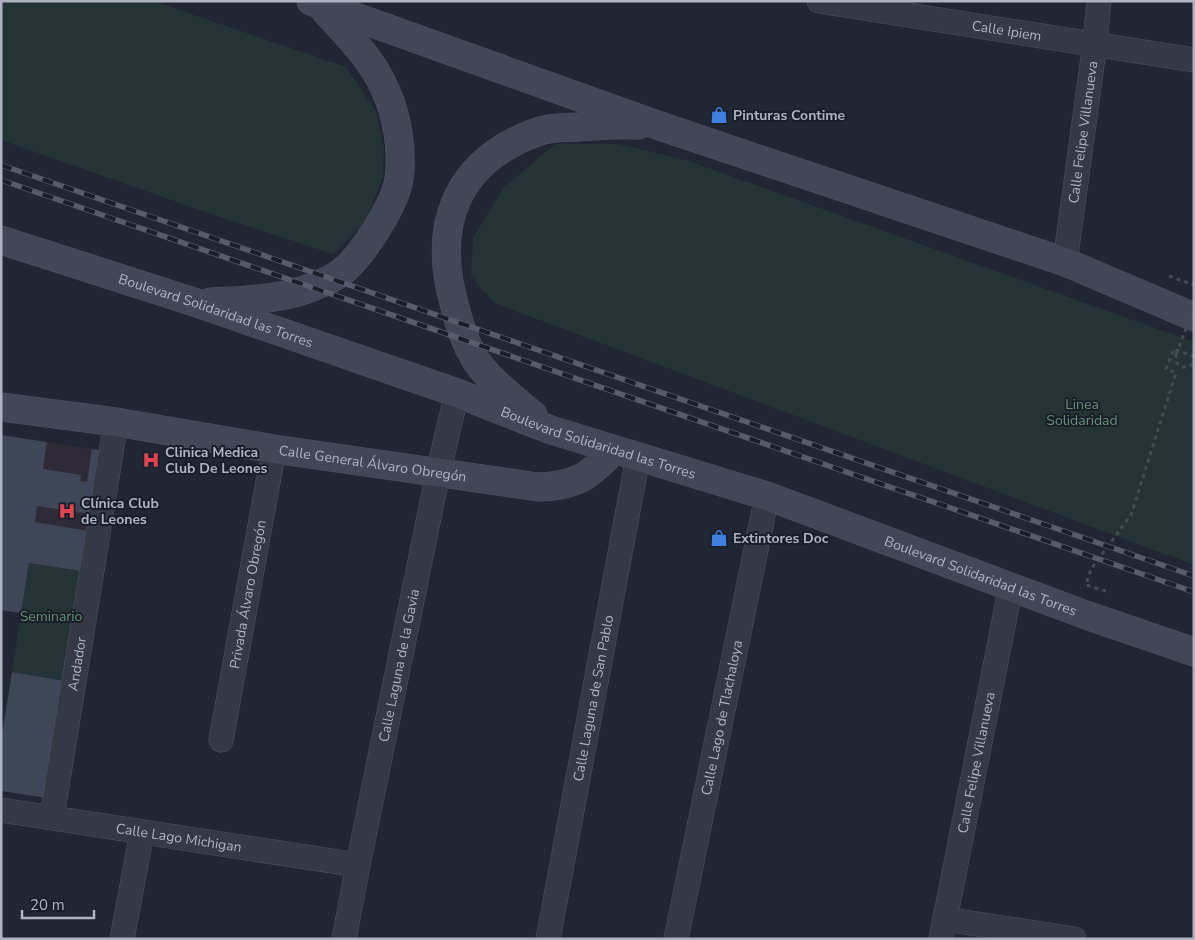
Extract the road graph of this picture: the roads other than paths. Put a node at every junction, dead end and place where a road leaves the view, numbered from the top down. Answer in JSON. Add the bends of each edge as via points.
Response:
{"nodes":[{"id":1,"x":819,"y":1,"type":"edge"},
{"id":2,"x":1099,"y":1,"type":"edge"},
{"id":3,"x":316,"y":3,"type":"edge"},
{"id":4,"x":1095,"y":43,"type":"junction"},
{"id":5,"x":1194,"y":60,"type":"edge"},
{"id":6,"x":660,"y":126,"type":"junction"},
{"id":7,"x":1,"y":240,"type":"edge"},
{"id":8,"x":1065,"y":262,"type":"junction"},
{"id":9,"x":197,"y":303,"type":"junction"},
{"id":10,"x":1194,"y":317,"type":"edge"},
{"id":11,"x":457,"y":393,"type":"junction"},
{"id":12,"x":1,"y":407,"type":"edge"},
{"id":13,"x":116,"y":422,"type":"junction"},
{"id":14,"x":551,"y":430,"type":"junction"},
{"id":15,"x":274,"y":449,"type":"junction"},
{"id":16,"x":626,"y":453,"type":"junction"},
{"id":17,"x":438,"y":473,"type":"junction"},
{"id":18,"x":767,"y":496,"type":"junction"},
{"id":19,"x":1011,"y":586,"type":"junction"},
{"id":20,"x":1194,"y":652,"type":"edge"},
{"id":21,"x":221,"y":740,"type":"dead end"},
{"id":22,"x":1,"y":810,"type":"edge"},
{"id":23,"x":52,"y":817,"type":"junction"},
{"id":24,"x":142,"y":832,"type":"junction"},
{"id":25,"x":358,"y":865,"type":"junction"},
{"id":26,"x":943,"y":929,"type":"edge"},
{"id":27,"x":122,"y":939,"type":"edge"},
{"id":28,"x":344,"y":939,"type":"edge"},
{"id":29,"x":548,"y":939,"type":"edge"},
{"id":30,"x":676,"y":939,"type":"edge"},
{"id":31,"x":1074,"y":939,"type":"edge"}],
"edges":[{"from":1,"to":4,"type":"street","name":"Calle Ipiem"},
{"from":2,"to":4,"type":"street","name":"Calle Felipe Villanueva"},
{"from":3,"to":6,"type":"main road"},
{"from":3,"to":9,"type":"main road","via":[[374,68],[384,87],[399,143],[399,181],[393,197],[372,238],[340,274],[291,295]]},
{"from":4,"to":5,"type":"street","name":"Calle Ipiem"},
{"from":4,"to":8,"type":"street","name":"Calle Felipe Villanueva"},
{"from":6,"to":8,"type":"main road"},
{"from":6,"to":14,"type":"main road","via":[[615,124],[541,131],[491,157],[472,175],[458,195],[450,215],[446,243],[449,285],[460,328],[470,350],[498,385]]},
{"from":7,"to":9,"type":"main road","name":"Boulevard Solidaridad las Torres"},
{"from":8,"to":10,"type":"main road"},
{"from":9,"to":11,"type":"main road","name":"Boulevard Solidaridad las Torres"},
{"from":11,"to":14,"type":"main road","name":"Boulevard Solidaridad las Torres"},
{"from":11,"to":17,"type":"street","name":"Calle Laguna de la Gavia"},
{"from":12,"to":13,"type":"main road","name":"Calle General Álvaro Obregón"},
{"from":13,"to":15,"type":"main road","name":"Calle General Álvaro Obregón"},
{"from":13,"to":23,"type":"street","name":"Andador"},
{"from":14,"to":16,"type":"main road","name":"Boulevard Solidaridad las Torres"},
{"from":15,"to":17,"type":"main road","name":"Calle General Álvaro Obregón"},
{"from":15,"to":21,"type":"street","name":"Privada Álvaro Obregón"},
{"from":16,"to":17,"type":"main road","name":"Calle General Álvaro Obregón","via":[[599,465],[588,475],[558,486],[538,487]]},
{"from":16,"to":18,"type":"main road","name":"Boulevard Solidaridad las Torres"},
{"from":16,"to":29,"type":"street","name":"Calle Laguna de San Pablo"},
{"from":17,"to":25,"type":"street","name":"Calle Laguna de la Gavia"},
{"from":18,"to":19,"type":"main road","name":"Boulevard Solidaridad las Torres"},
{"from":18,"to":30,"type":"street","name":"Calle Lago de Tlachaloya"},
{"from":19,"to":20,"type":"main road","name":"Boulevard Solidaridad las Torres"},
{"from":19,"to":26,"type":"street","name":"Calle Felipe Villanueva"},
{"from":22,"to":23,"type":"street","name":"Calle Lago Michigan"},
{"from":23,"to":24,"type":"street","name":"Calle Lago Michigan"},
{"from":24,"to":25,"type":"street","name":"Calle Lago Michigan"},
{"from":24,"to":27,"type":"street"},
{"from":25,"to":28,"type":"street","name":"Calle Laguna de la Gavia"},
{"from":26,"to":31,"type":"street"}]}
